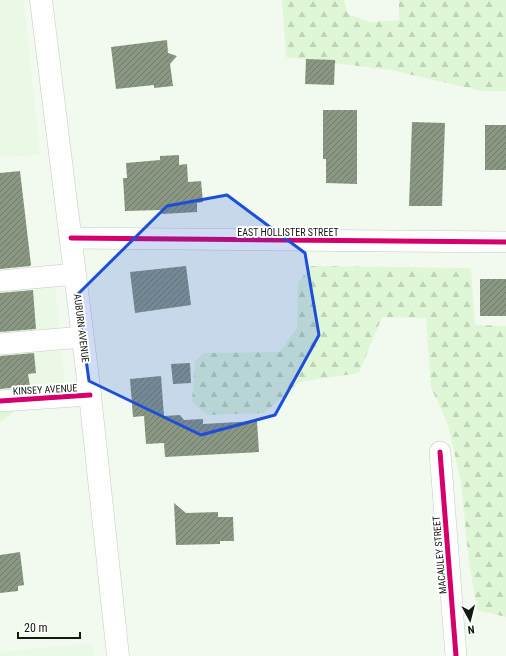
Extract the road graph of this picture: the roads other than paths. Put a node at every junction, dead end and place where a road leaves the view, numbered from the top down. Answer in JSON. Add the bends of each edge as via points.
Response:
{"nodes":[{"id":1,"x":41,"y":0,"type":"edge"},
{"id":2,"x":71,"y":238,"type":"junction"},
{"id":3,"x":506,"y":242,"type":"edge"},
{"id":4,"x":75,"y":274,"type":"junction"},
{"id":5,"x":0,"y":281,"type":"edge"},
{"id":6,"x":83,"y":337,"type":"junction"},
{"id":7,"x":0,"y":344,"type":"edge"},
{"id":8,"x":90,"y":395,"type":"junction"},
{"id":9,"x":0,"y":401,"type":"edge"},
{"id":10,"x":440,"y":452,"type":"dead end"},
{"id":11,"x":118,"y":656,"type":"edge"},
{"id":12,"x":456,"y":656,"type":"edge"}],
"edges":[{"from":1,"to":2,"type":"main road","name":"AUBURN AVENUE"},
{"from":2,"to":3,"type":"street","name":"EAST HOLLISTER STREET"},
{"from":2,"to":4,"type":"main road","name":"AUBURN AVENUE"},
{"from":4,"to":5,"type":"street"},
{"from":4,"to":6,"type":"main road","name":"AUBURN AVENUE"},
{"from":6,"to":7,"type":"street"},
{"from":6,"to":8,"type":"main road","name":"AUBURN AVENUE"},
{"from":8,"to":9,"type":"street","name":"KINSEY AVENUE"},
{"from":8,"to":11,"type":"main road","name":"AUBURN AVENUE"},
{"from":10,"to":12,"type":"street","name":"MACAULEY STREET"}]}
